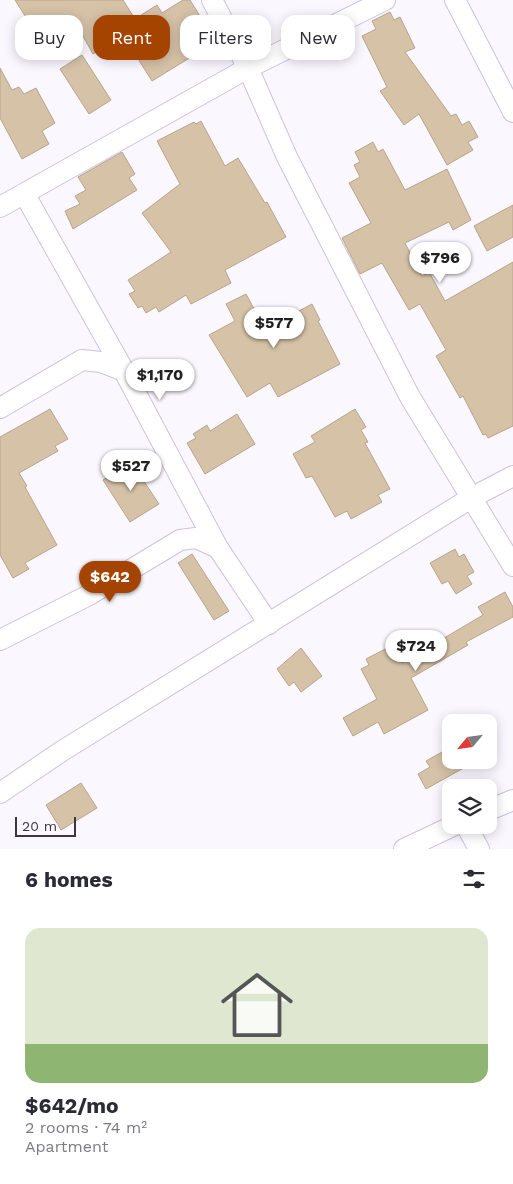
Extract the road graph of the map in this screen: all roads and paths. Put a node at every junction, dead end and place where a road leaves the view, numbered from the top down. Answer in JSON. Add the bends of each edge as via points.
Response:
{"nodes":[{"id":1,"x":212,"y":0,"type":"edge"},
{"id":2,"x":385,"y":0,"type":"edge"},
{"id":3,"x":455,"y":0,"type":"edge"},
{"id":4,"x":248,"y":68,"type":"junction"},
{"id":5,"x":513,"y":112,"type":"edge"},
{"id":6,"x":25,"y":195,"type":"junction"},
{"id":7,"x":0,"y":207,"type":"edge"},
{"id":8,"x":124,"y":371,"type":"junction"},
{"id":9,"x":0,"y":408,"type":"edge"},
{"id":10,"x":513,"y":476,"type":"edge"},
{"id":11,"x":471,"y":498,"type":"junction"},
{"id":12,"x":218,"y":548,"type":"junction"},
{"id":13,"x":513,"y":566,"type":"edge"},
{"id":14,"x":269,"y":624,"type":"junction"},
{"id":15,"x":0,"y":640,"type":"edge"},
{"id":16,"x":0,"y":793,"type":"edge"},
{"id":17,"x":513,"y":800,"type":"edge"},
{"id":18,"x":497,"y":807,"type":"edge"},
{"id":19,"x":442,"y":831,"type":"edge"},
{"id":20,"x":470,"y":834,"type":"edge"},
{"id":21,"x":404,"y":849,"type":"edge"},
{"id":22,"x":478,"y":849,"type":"edge"}],
"edges":[{"from":1,"to":4,"type":"street"},
{"from":2,"to":4,"type":"street"},
{"from":3,"to":5,"type":"street"},
{"from":4,"to":6,"type":"street"},
{"from":4,"to":11,"type":"street","via":[[287,157],[402,380]]},
{"from":6,"to":7,"type":"street"},
{"from":6,"to":8,"type":"street"},
{"from":8,"to":9,"type":"street","via":[[101,362],[82,360]]},
{"from":8,"to":12,"type":"street"},
{"from":10,"to":11,"type":"street"},
{"from":11,"to":13,"type":"street"},
{"from":11,"to":14,"type":"street"},
{"from":12,"to":14,"type":"street"},
{"from":12,"to":15,"type":"street","via":[[196,538],[180,540],[89,595]]},
{"from":14,"to":16,"type":"street","via":[[62,750]]},
{"from":17,"to":18,"type":"street"},
{"from":19,"to":21,"type":"street"},
{"from":20,"to":22,"type":"street"}]}
